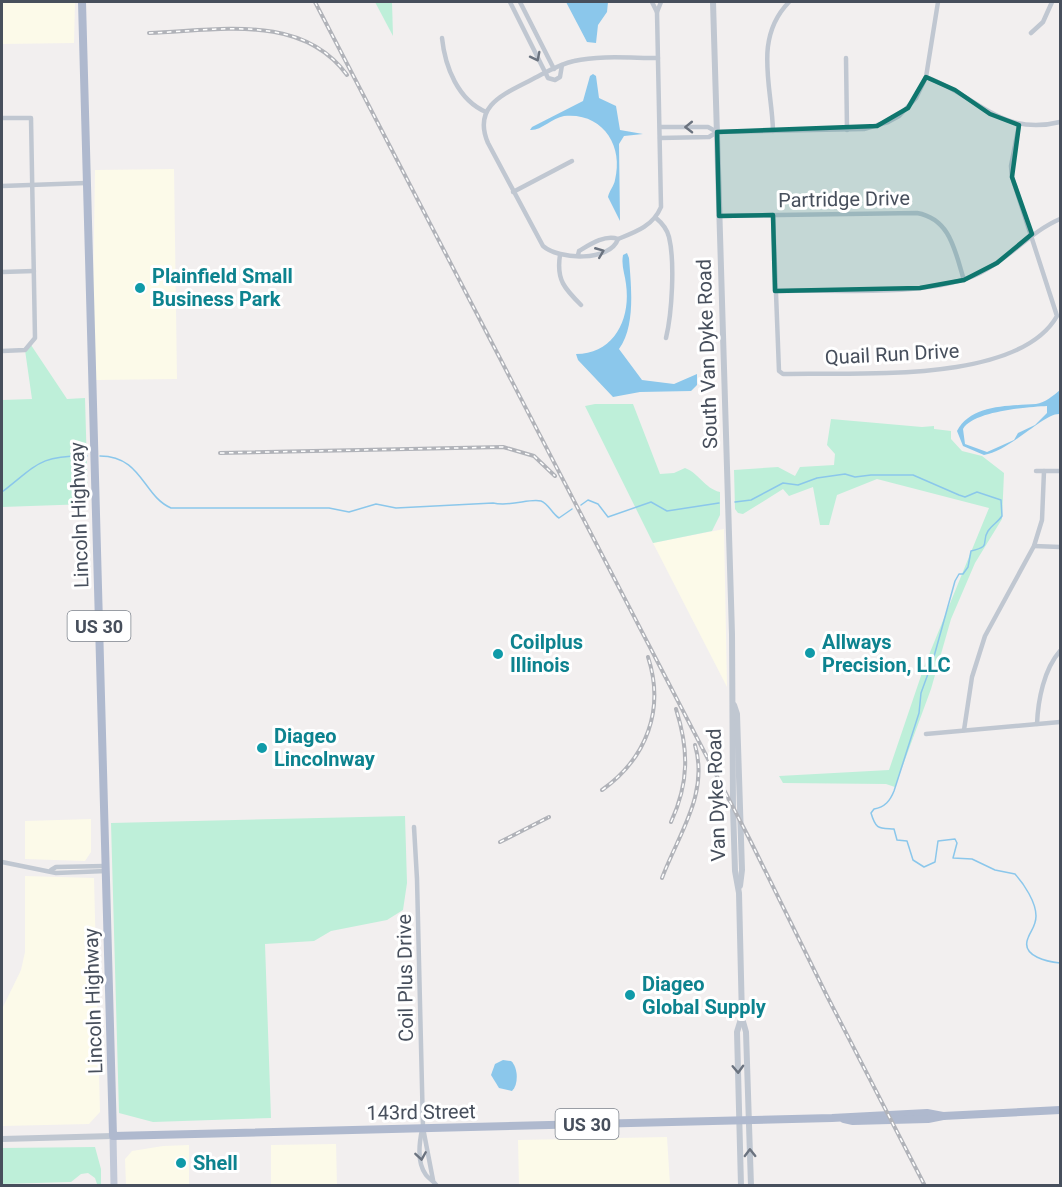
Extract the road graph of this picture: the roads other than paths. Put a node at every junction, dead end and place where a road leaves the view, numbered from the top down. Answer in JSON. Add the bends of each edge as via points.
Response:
{"nodes":[{"id":1,"x":82,"y":2,"type":"edge"},
{"id":2,"x":512,"y":2,"type":"edge"},
{"id":3,"x":520,"y":2,"type":"edge"},
{"id":4,"x":652,"y":2,"type":"edge"},
{"id":5,"x":661,"y":2,"type":"edge"},
{"id":6,"x":713,"y":2,"type":"edge"},
{"id":7,"x":787,"y":2,"type":"edge"},
{"id":8,"x":938,"y":2,"type":"edge"},
{"id":9,"x":1052,"y":2,"type":"edge"},
{"id":10,"x":657,"y":12,"type":"junction"},
{"id":11,"x":532,"y":27,"type":"junction"},
{"id":12,"x":523,"y":32,"type":"junction"},
{"id":13,"x":1031,"y":33,"type":"dead end"},
{"id":14,"x":442,"y":38,"type":"dead end"},
{"id":15,"x":658,"y":58,"type":"junction"},
{"id":16,"x":846,"y":58,"type":"dead end"},
{"id":17,"x":562,"y":65,"type":"junction"},
{"id":18,"x":554,"y":69,"type":"junction"},
{"id":19,"x":545,"y":73,"type":"junction"},
{"id":20,"x":926,"y":77,"type":"junction"},
{"id":21,"x":486,"y":112,"type":"junction"},
{"id":22,"x":2,"y":118,"type":"edge"},
{"id":23,"x":1060,"y":122,"type":"edge"},
{"id":24,"x":1019,"y":125,"type":"junction"},
{"id":25,"x":660,"y":127,"type":"junction"},
{"id":26,"x":847,"y":130,"type":"junction"},
{"id":27,"x":773,"y":131,"type":"junction"},
{"id":28,"x":717,"y":132,"type":"junction"},
{"id":29,"x":660,"y":138,"type":"junction"},
{"id":30,"x":572,"y":161,"type":"dead end"},
{"id":31,"x":86,"y":183,"type":"junction"},
{"id":32,"x":32,"y":185,"type":"junction"},
{"id":33,"x":2,"y":186,"type":"edge"},
{"id":34,"x":513,"y":192,"type":"junction"},
{"id":35,"x":773,"y":215,"type":"junction"},
{"id":36,"x":719,"y":216,"type":"junction"},
{"id":37,"x":656,"y":218,"type":"junction"},
{"id":38,"x":1060,"y":219,"type":"edge"},
{"id":39,"x":1032,"y":234,"type":"junction"},
{"id":40,"x":618,"y":239,"type":"junction"},
{"id":41,"x":560,"y":255,"type":"junction"},
{"id":42,"x":578,"y":255,"type":"junction"},
{"id":43,"x":34,"y":271,"type":"junction"},
{"id":44,"x":2,"y":272,"type":"edge"},
{"id":45,"x":964,"y":280,"type":"junction"},
{"id":46,"x":775,"y":291,"type":"junction"},
{"id":47,"x":581,"y":305,"type":"dead end"},
{"id":48,"x":666,"y":338,"type":"dead end"},
{"id":49,"x":2,"y":351,"type":"edge"},
{"id":50,"x":1036,"y":471,"type":"dead end"},
{"id":51,"x":1044,"y":471,"type":"junction"},
{"id":52,"x":1060,"y":471,"type":"edge"},
{"id":53,"x":1034,"y":546,"type":"junction"},
{"id":54,"x":1060,"y":547,"type":"edge"},
{"id":55,"x":1060,"y":651,"type":"edge"},
{"id":56,"x":733,"y":705,"type":"joint"},
{"id":57,"x":1060,"y":722,"type":"edge"},
{"id":58,"x":1037,"y":724,"type":"junction"},
{"id":59,"x":964,"y":730,"type":"junction"},
{"id":60,"x":926,"y":734,"type":"dead end"},
{"id":61,"x":414,"y":827,"type":"dead end"},
{"id":62,"x":2,"y":862,"type":"edge"},
{"id":63,"x":106,"y":868,"type":"junction"},
{"id":64,"x":742,"y":1018,"type":"junction"},
{"id":65,"x":1060,"y":1110,"type":"edge"},
{"id":66,"x":739,"y":1120,"type":"junction"},
{"id":67,"x":750,"y":1120,"type":"junction"},
{"id":68,"x":423,"y":1128,"type":"junction"},
{"id":69,"x":113,"y":1136,"type":"junction"},
{"id":70,"x":2,"y":1139,"type":"edge"},
{"id":71,"x":114,"y":1185,"type":"edge"},
{"id":72,"x":437,"y":1185,"type":"edge"},
{"id":73,"x":741,"y":1185,"type":"edge"},
{"id":74,"x":751,"y":1185,"type":"edge"}],
"edges":[{"from":1,"to":31,"type":"main road","name":"Lincoln Highway","number":"US 30"},
{"from":2,"to":12,"type":"street"},
{"from":3,"to":11,"type":"street"},
{"from":4,"to":10,"type":"street"},
{"from":5,"to":10,"type":"street"},
{"from":6,"to":28,"type":"street","name":"South Van Dyke Road"},
{"from":7,"to":27,"type":"street","via":[[774,23],[765,58]]},
{"from":8,"to":20,"type":"street"},
{"from":9,"to":13,"type":"street","via":[[1043,22]]},
{"from":10,"to":15,"type":"street"},
{"from":11,"to":12,"type":"street"},
{"from":11,"to":18,"type":"street"},
{"from":12,"to":19,"type":"street","one_way":true},
{"from":14,"to":21,"type":"street","via":[[444,58],[460,90],[470,104]]},
{"from":15,"to":17,"type":"street","via":[[582,60]]},
{"from":15,"to":25,"type":"street"},
{"from":16,"to":26,"type":"street"},
{"from":17,"to":18,"type":"street"},
{"from":17,"to":19,"type":"street","via":[[562,74],[555,80]]},
{"from":18,"to":19,"type":"street"},
{"from":19,"to":21,"type":"street","via":[[502,95]]},
{"from":20,"to":24,"type":"street","via":[[955,90],[990,114]]},
{"from":20,"to":26,"type":"street","via":[[916,98],[899,116],[877,126]]},
{"from":21,"to":34,"type":"street","via":[[485,137]]},
{"from":22,"to":32,"type":"street","via":[[31,118]]},
{"from":23,"to":24,"type":"street"},
{"from":24,"to":39,"type":"street","name":"Quail Run Drive","via":[[1012,177]]},
{"from":28,"to":25,"type":"street","one_way":true,"via":[[708,126]]},
{"from":25,"to":29,"type":"street"},
{"from":26,"to":27,"type":"street"},
{"from":27,"to":28,"type":"street"},
{"from":28,"to":29,"type":"street","via":[[708,137]]},
{"from":28,"to":36,"type":"street","name":"South Van Dyke Road"},
{"from":29,"to":37,"type":"street","via":[[661,201]]},
{"from":30,"to":34,"type":"street"},
{"from":31,"to":32,"type":"street"},
{"from":31,"to":63,"type":"main road","name":"Lincoln Highway","number":"US 30"},
{"from":32,"to":33,"type":"street"},
{"from":32,"to":43,"type":"street"},
{"from":34,"to":41,"type":"street","via":[[540,242]]},
{"from":35,"to":36,"type":"street","name":"Partridge Drive"},
{"from":35,"to":45,"type":"street","name":"Partridge Drive","via":[[929,215],[947,230]]},
{"from":35,"to":46,"type":"street","name":"Quail Run Drive"},
{"from":36,"to":56,"type":"street","name":"South Van Dyke Road"},
{"from":37,"to":40,"type":"street"},
{"from":37,"to":48,"type":"street","via":[[665,227],[670,244],[672,316]]},
{"from":38,"to":39,"type":"street"},
{"from":39,"to":45,"type":"street","via":[[997,263]]},
{"from":39,"to":46,"type":"street","name":"Quail Run Drive","via":[[1056,316],[1024,346],[993,360],[935,370],[783,374],[777,366]]},
{"from":42,"to":40,"type":"street","one_way":true,"via":[[601,252],[614,246]]},
{"from":40,"to":42,"type":"street","via":[[601,239]]},
{"from":41,"to":42,"type":"street"},
{"from":41,"to":47,"type":"street","via":[[562,286]]},
{"from":43,"to":44,"type":"street"},
{"from":43,"to":49,"type":"street","via":[[35,338],[25,350]]},
{"from":45,"to":46,"type":"street","via":[[920,288]]},
{"from":50,"to":51,"type":"street"},
{"from":51,"to":52,"type":"street"},
{"from":51,"to":53,"type":"street","via":[[1042,520]]},
{"from":53,"to":54,"type":"street"},
{"from":53,"to":59,"type":"street","via":[[985,636],[972,677]]},
{"from":55,"to":58,"type":"street","via":[[1041,694]]},
{"from":56,"to":64,"type":"street","name":"Van Dyke Road","via":[[733,817]]},
{"from":57,"to":58,"type":"street"},
{"from":58,"to":59,"type":"street"},
{"from":59,"to":60,"type":"street"},
{"from":61,"to":68,"type":"street","name":"Coil Plus Drive"},
{"from":62,"to":63,"type":"street","via":[[56,873]]},
{"from":63,"to":69,"type":"main road","name":"Lincoln Highway","number":"US 30"},
{"from":64,"to":66,"type":"street","name":"Van Dyke Road","one_way":true,"via":[[737,1032]]},
{"from":64,"to":67,"type":"street","name":"Van Dyke Road"},
{"from":65,"to":67,"type":"main road","name":"143rd Street","number":"US 30","via":[[928,1119]]},
{"from":66,"to":67,"type":"main road","name":"143rd Street","number":"US 30"},
{"from":66,"to":68,"type":"main road","name":"143rd Street","number":"US 30"},
{"from":66,"to":73,"type":"street","name":"Van Dyke Road"},
{"from":74,"to":67,"type":"street","name":"Van Dyke Road","one_way":true},
{"from":68,"to":69,"type":"main road","name":"143rd Street","number":"US 30"},
{"from":68,"to":72,"type":"street","name":"Coil Plus Drive"},
{"from":69,"to":70,"type":"street","name":"143rd Street"},
{"from":69,"to":71,"type":"main road"}]}
